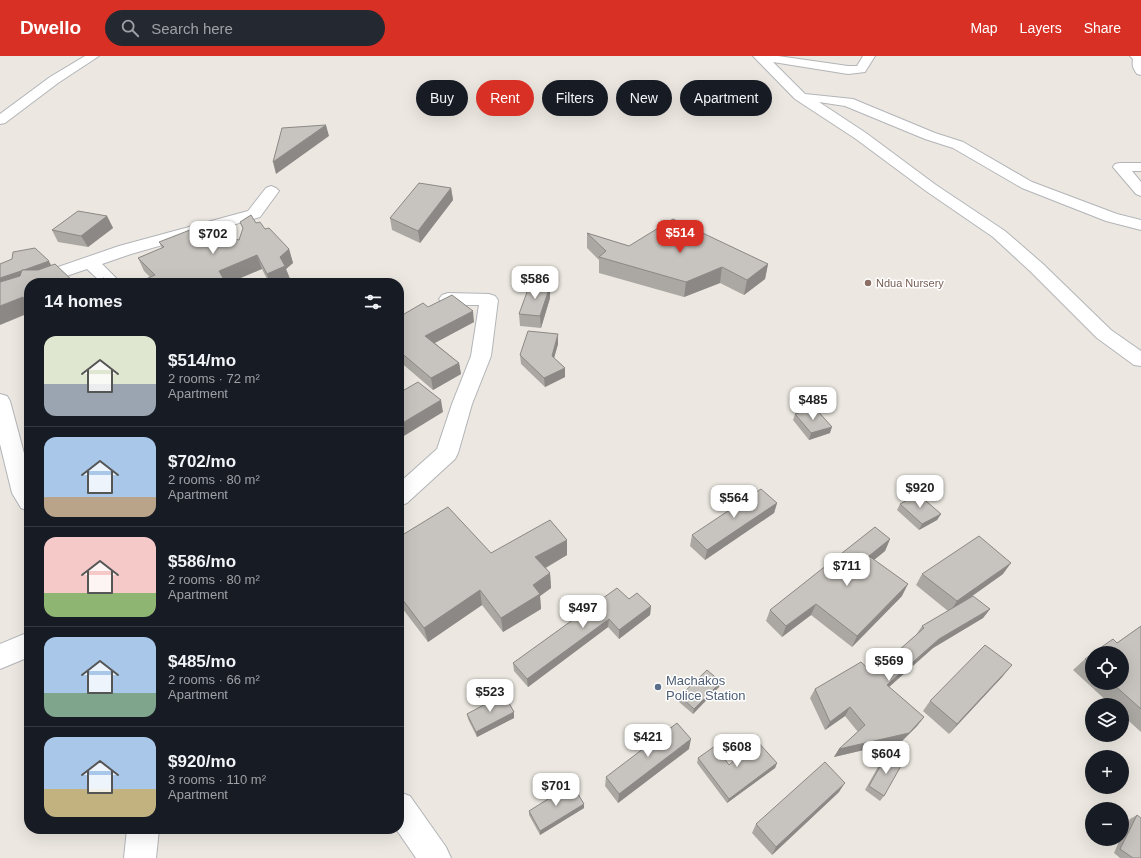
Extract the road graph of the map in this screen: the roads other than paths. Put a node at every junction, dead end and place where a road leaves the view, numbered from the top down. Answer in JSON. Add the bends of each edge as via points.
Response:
{"nodes":[{"id":1,"x":93,"y":56,"type":"edge"},
{"id":2,"x":760,"y":56,"type":"edge"},
{"id":3,"x":869,"y":56,"type":"edge"},
{"id":4,"x":1136,"y":56,"type":"edge"},
{"id":5,"x":1141,"y":71,"type":"edge"},
{"id":6,"x":800,"y":96,"type":"junction"},
{"id":7,"x":0,"y":120,"type":"edge"},
{"id":8,"x":1141,"y":168,"type":"edge"},
{"id":9,"x":271,"y":191,"type":"dead end"},
{"id":10,"x":1141,"y":191,"type":"edge"},
{"id":11,"x":1141,"y":225,"type":"edge"},
{"id":12,"x":90,"y":262,"type":"junction"},
{"id":13,"x":44,"y":278,"type":"edge"},
{"id":14,"x":107,"y":278,"type":"edge"},
{"id":15,"x":24,"y":285,"type":"edge"},
{"id":16,"x":0,"y":293,"type":"edge"},
{"id":17,"x":448,"y":299,"type":"edge"},
{"id":18,"x":1141,"y":360,"type":"edge"},
{"id":19,"x":0,"y":401,"type":"edge"},
{"id":20,"x":404,"y":492,"type":"edge"},
{"id":21,"x":24,"y":495,"type":"edge"},
{"id":22,"x":24,"y":646,"type":"edge"},
{"id":23,"x":0,"y":657,"type":"edge"},
{"id":24,"x":404,"y":814,"type":"edge"},
{"id":25,"x":142,"y":834,"type":"edge"},
{"id":26,"x":140,"y":858,"type":"edge"},
{"id":27,"x":435,"y":858,"type":"edge"}],
"edges":[{"from":1,"to":7,"type":"street","via":[[54,80]]},
{"from":2,"to":3,"type":"street","via":[[848,70],[861,70]]},
{"from":2,"to":6,"type":"street"},
{"from":4,"to":5,"type":"street","via":[[1139,58],[1138,66]]},
{"from":6,"to":11,"type":"street","via":[[848,102],[958,145],[1027,184],[1112,218]]},
{"from":6,"to":18,"type":"street","via":[[999,234],[1104,334]]},
{"from":8,"to":10,"type":"street","via":[[1120,167]]},
{"from":9,"to":12,"type":"street","via":[[254,214]]},
{"from":12,"to":13,"type":"street"},
{"from":12,"to":14,"type":"street"},
{"from":15,"to":16,"type":"street"},
{"from":17,"to":20,"type":"street","via":[[489,300],[481,356],[462,404],[447,453]]},
{"from":19,"to":21,"type":"street"},
{"from":22,"to":23,"type":"street"},
{"from":24,"to":27,"type":"street"},
{"from":25,"to":26,"type":"street"}]}
